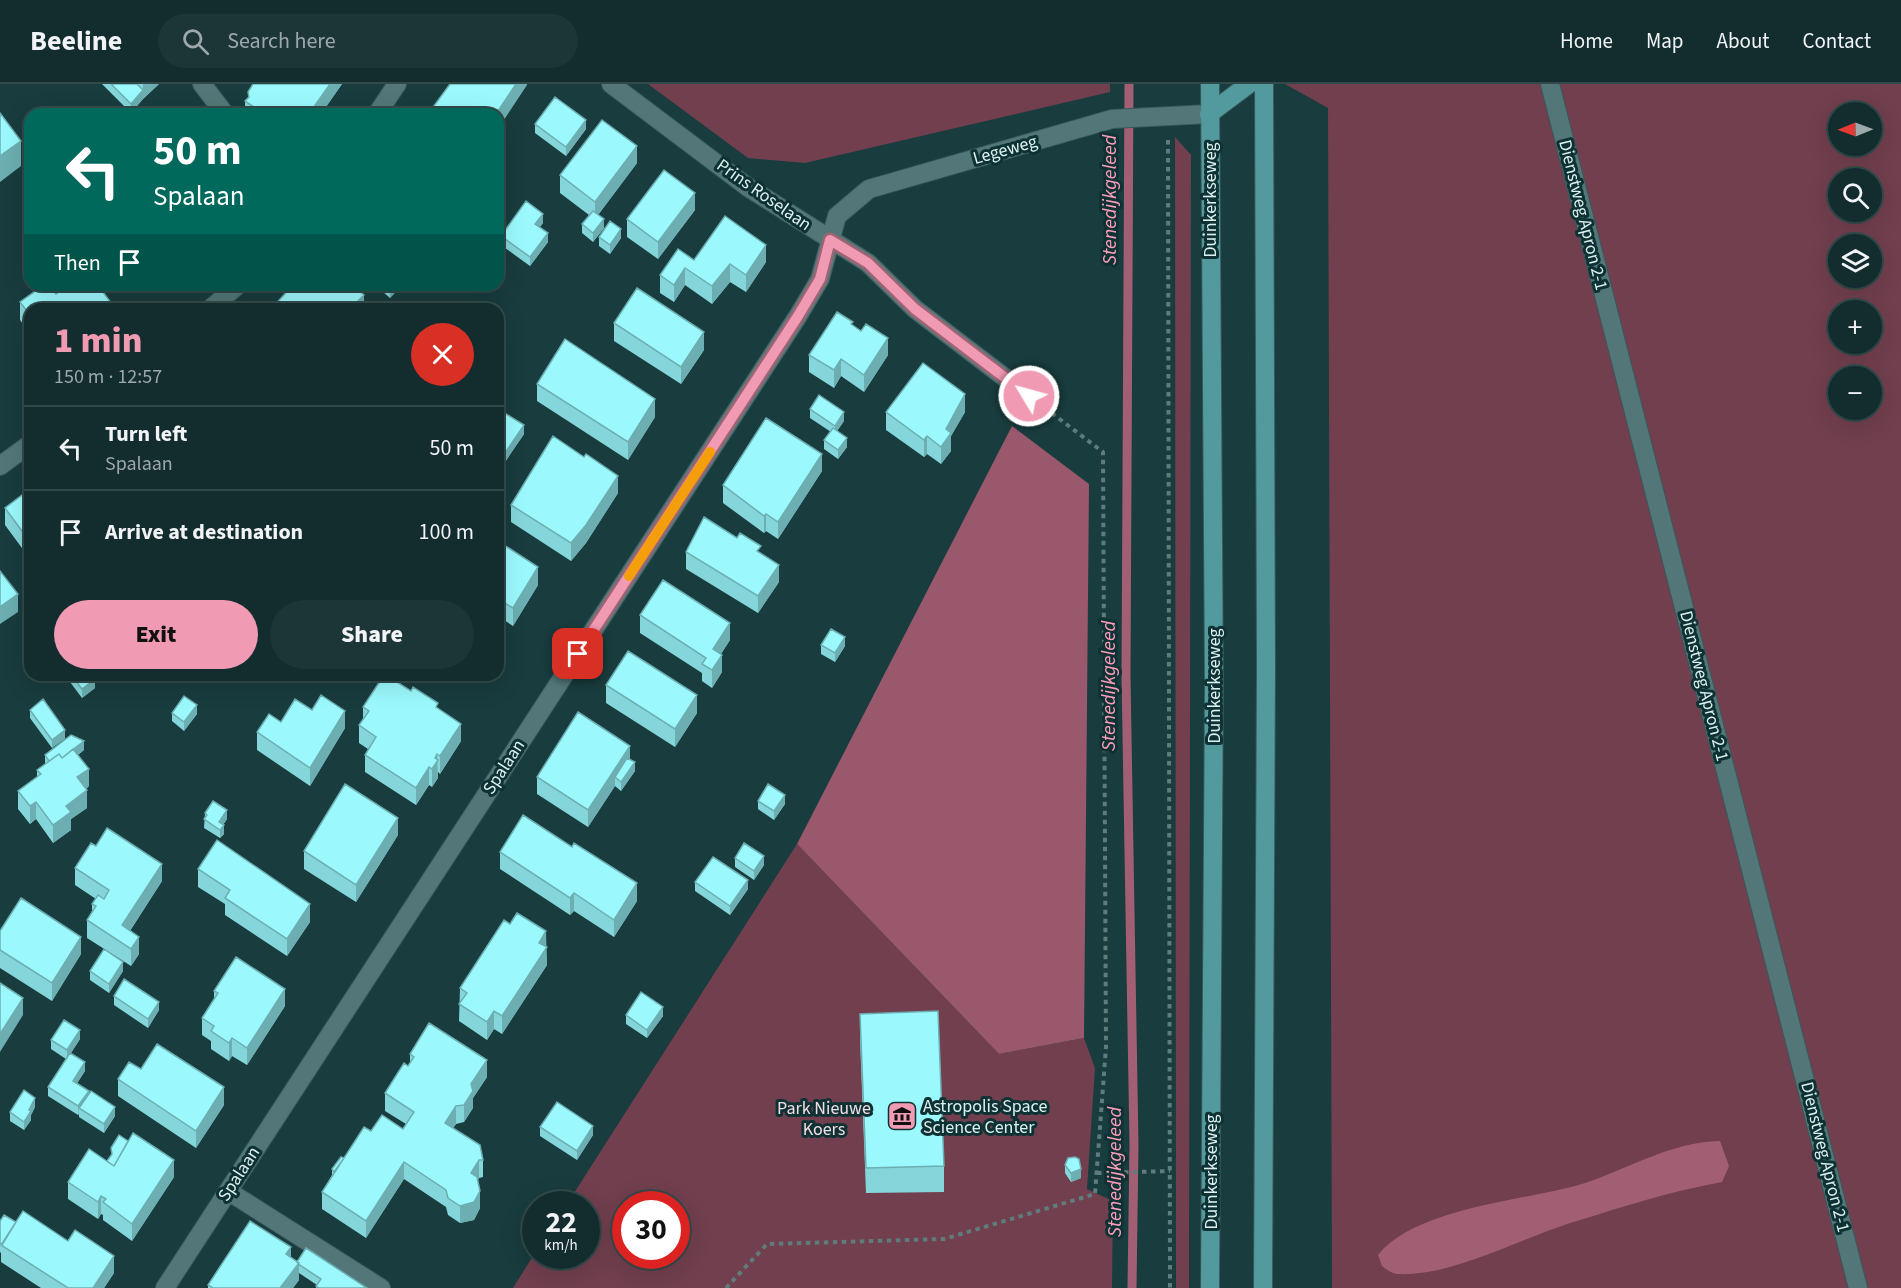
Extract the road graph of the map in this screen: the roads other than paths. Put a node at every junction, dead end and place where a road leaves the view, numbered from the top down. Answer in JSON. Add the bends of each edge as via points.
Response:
{"nodes":[{"id":1,"x":202,"y":84,"type":"edge"},
{"id":2,"x":397,"y":84,"type":"edge"},
{"id":3,"x":611,"y":84,"type":"edge"},
{"id":4,"x":1210,"y":84,"type":"edge"},
{"id":5,"x":1249,"y":84,"type":"edge"},
{"id":6,"x":1264,"y":84,"type":"edge"},
{"id":7,"x":1550,"y":84,"type":"edge"},
{"id":8,"x":220,"y":108,"type":"edge"},
{"id":9,"x":381,"y":108,"type":"edge"},
{"id":10,"x":1209,"y":114,"type":"junction"},
{"id":11,"x":830,"y":240,"type":"junction"},
{"id":12,"x":231,"y":291,"type":"edge"},
{"id":13,"x":217,"y":303,"type":"edge"},
{"id":14,"x":1029,"y":396,"type":"road end"},
{"id":15,"x":24,"y":448,"type":"edge"},
{"id":16,"x":0,"y":466,"type":"edge"},
{"id":17,"x":228,"y":1191,"type":"junction"},
{"id":18,"x":165,"y":1288,"type":"edge"},
{"id":19,"x":381,"y":1288,"type":"edge"},
{"id":20,"x":1210,"y":1288,"type":"edge"},
{"id":21,"x":1263,"y":1288,"type":"edge"},
{"id":22,"x":1858,"y":1288,"type":"edge"}],
"edges":[{"from":1,"to":8,"type":"street"},
{"from":2,"to":9,"type":"street"},
{"from":3,"to":11,"type":"street","name":"Prins Roselaan","via":[[749,188]]},
{"from":4,"to":10,"type":"main road","name":"Duinkerkseweg"},
{"from":5,"to":10,"type":"main road"},
{"from":6,"to":21,"type":"main road"},
{"from":7,"to":22,"type":"street","name":"Dienstweg Apron 2-1"},
{"from":10,"to":11,"type":"street","name":"Legeweg","via":[[1112,119],[869,189],[837,216]]},
{"from":10,"to":20,"type":"main road","name":"Duinkerkseweg","via":[[1214,674]]},
{"from":11,"to":14,"type":"street","name":"Prins Roselaan","via":[[868,263],[915,309]]},
{"from":11,"to":17,"type":"street","name":"Spalaan","via":[[820,279],[798,316]]},
{"from":12,"to":13,"type":"street"},
{"from":15,"to":16,"type":"street"},
{"from":17,"to":18,"type":"street","name":"Spalaan"},
{"from":17,"to":19,"type":"street"}]}
